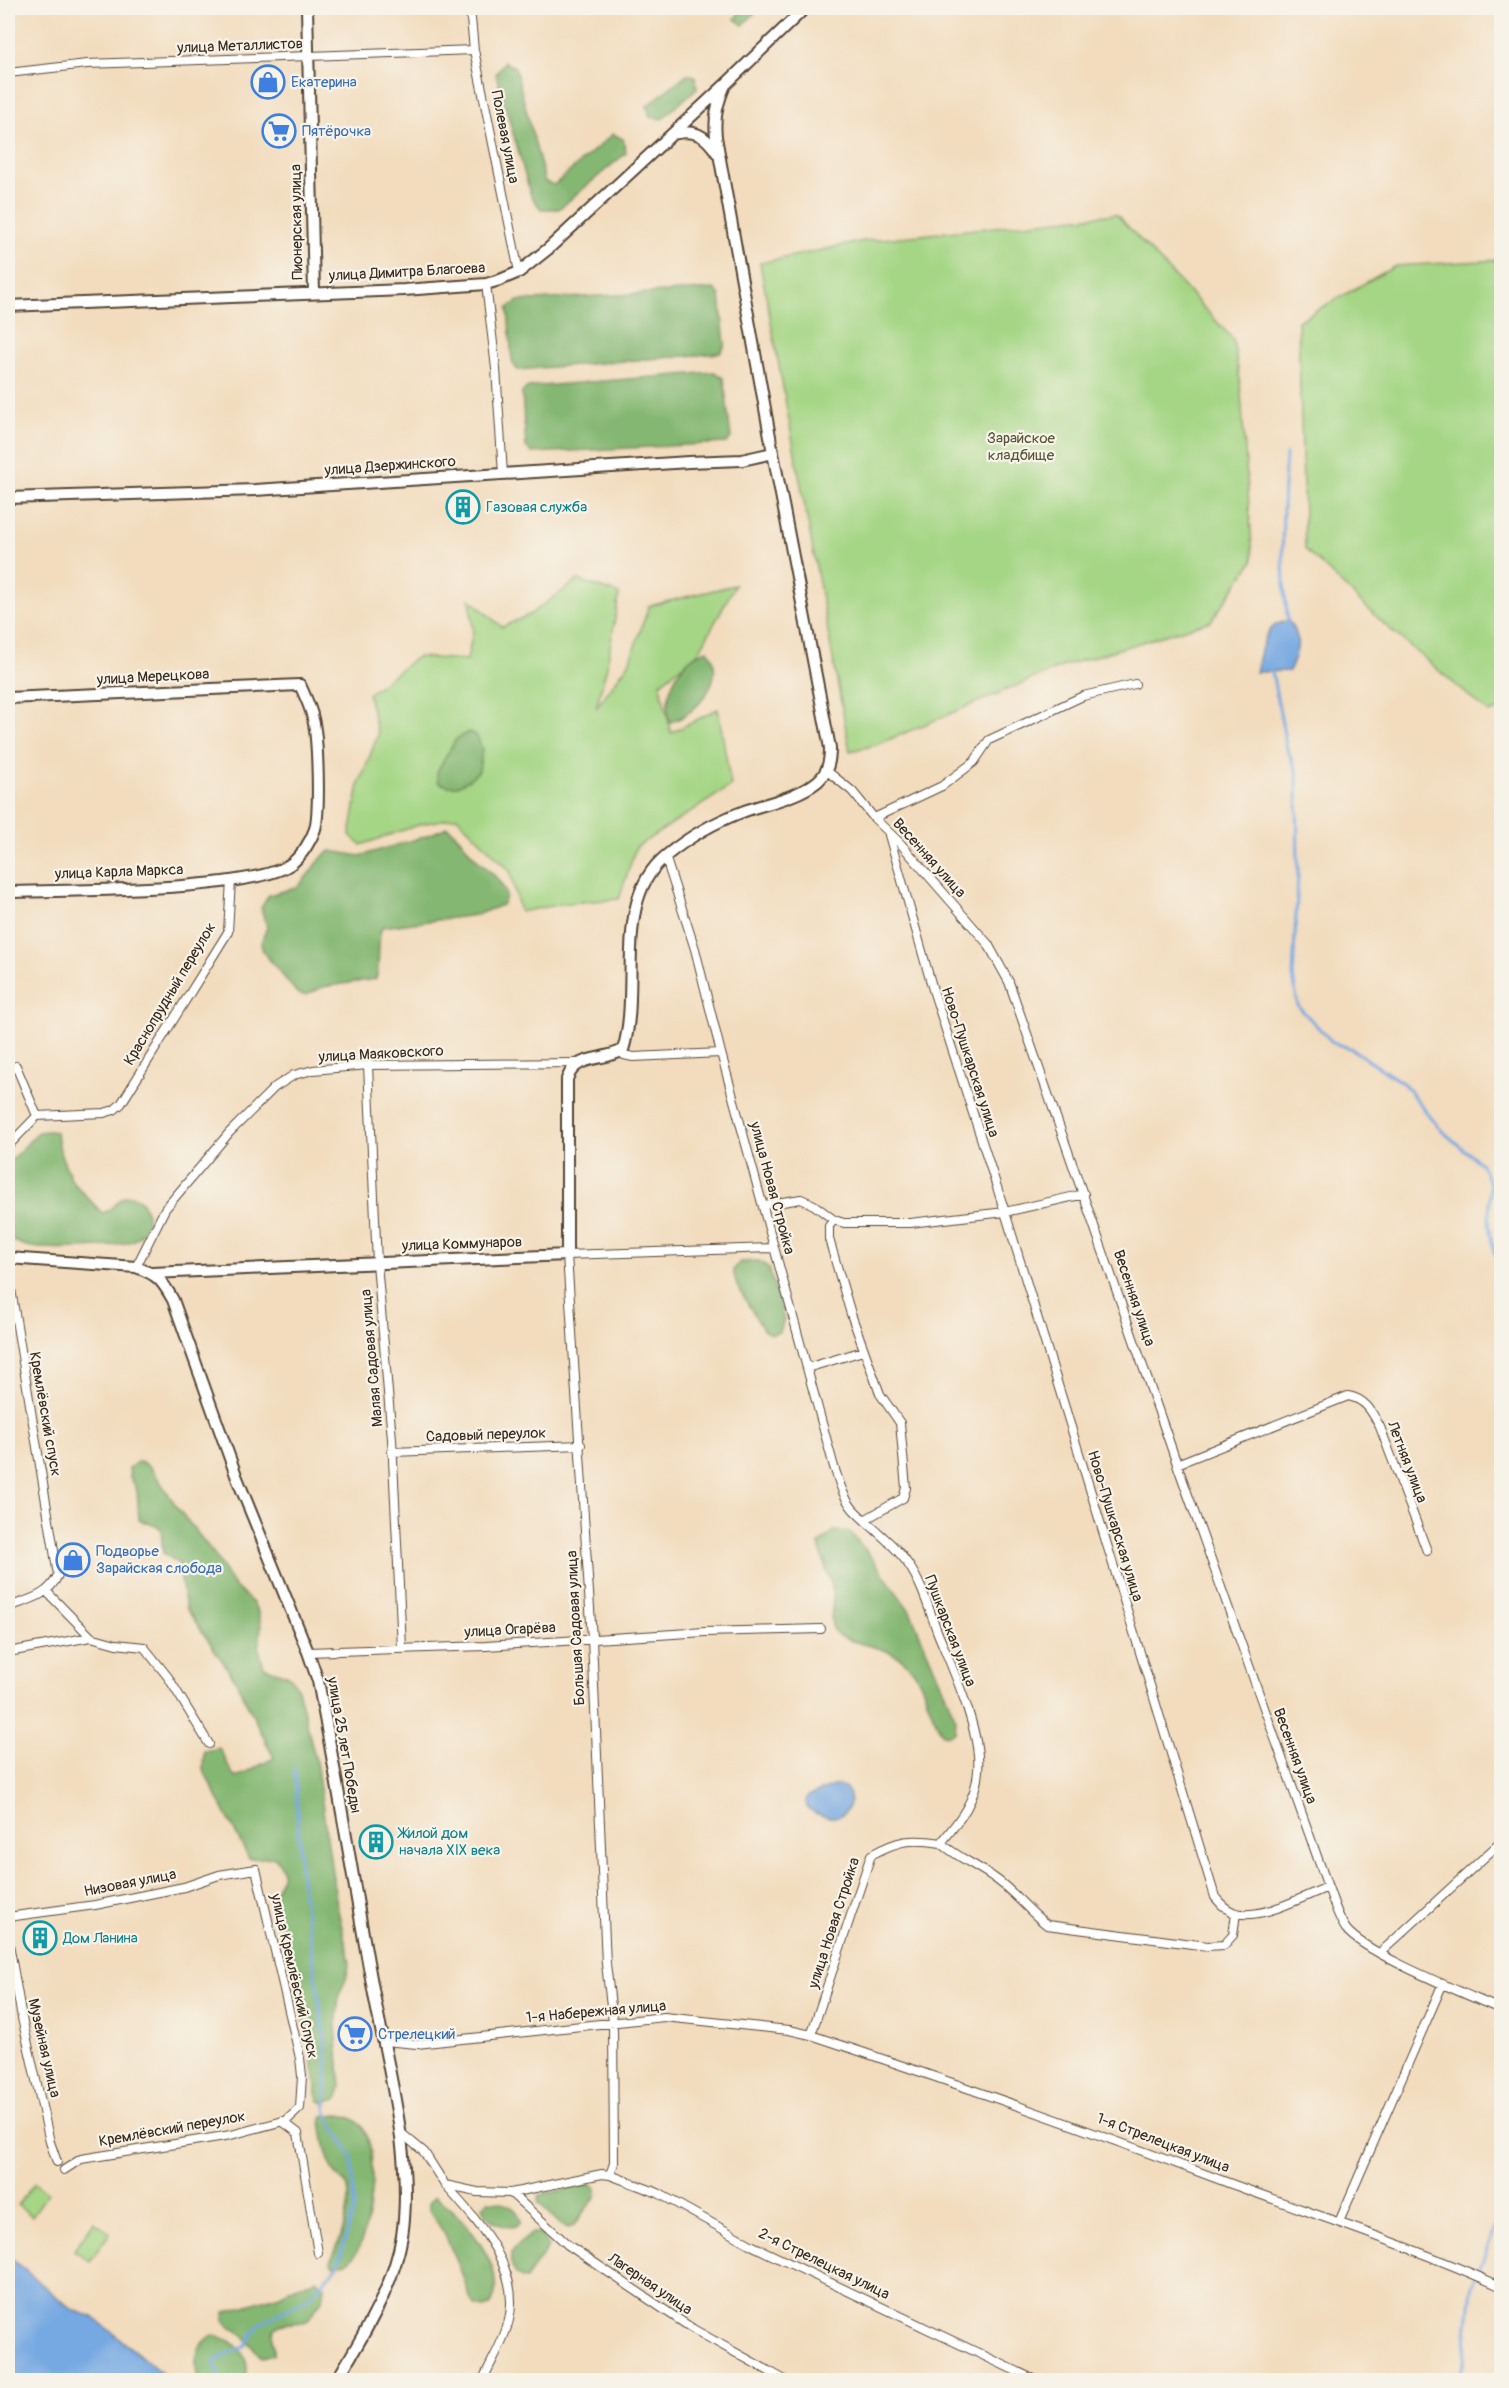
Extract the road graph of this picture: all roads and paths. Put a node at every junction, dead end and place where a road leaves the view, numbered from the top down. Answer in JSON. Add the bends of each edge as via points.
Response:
{"nodes":[{"id":1,"x":307,"y":8,"type":"edge"},
{"id":2,"x":470,"y":8,"type":"edge"},
{"id":3,"x":805,"y":8,"type":"edge"},
{"id":4,"x":474,"y":51,"type":"junction"},
{"id":5,"x":309,"y":57,"type":"junction"},
{"id":6,"x":8,"y":73,"type":"edge"},
{"id":7,"x":726,"y":85,"type":"junction"},
{"id":8,"x":671,"y":135,"type":"junction"},
{"id":9,"x":719,"y":156,"type":"junction"},
{"id":10,"x":519,"y":272,"type":"junction"},
{"id":11,"x":486,"y":284,"type":"junction"},
{"id":12,"x":314,"y":292,"type":"junction"},
{"id":13,"x":8,"y":306,"type":"edge"},
{"id":14,"x":773,"y":453,"type":"junction"},
{"id":15,"x":503,"y":474,"type":"junction"},
{"id":16,"x":8,"y":498,"type":"edge"},
{"id":17,"x":1135,"y":684,"type":"dead end"},
{"id":18,"x":8,"y":698,"type":"edge"},
{"id":19,"x":826,"y":771,"type":"junction"},
{"id":20,"x":874,"y":818,"type":"junction"},
{"id":21,"x":889,"y":832,"type":"junction"},
{"id":22,"x":665,"y":856,"type":"junction"},
{"id":23,"x":231,"y":880,"type":"junction"},
{"id":24,"x":8,"y":892,"type":"edge"},
{"id":25,"x":623,"y":1050,"type":"junction"},
{"id":26,"x":721,"y":1053,"type":"junction"},
{"id":27,"x":578,"y":1063,"type":"junction"},
{"id":28,"x":368,"y":1065,"type":"junction"},
{"id":29,"x":16,"y":1066,"type":"dead end"},
{"id":30,"x":38,"y":1116,"type":"junction"},
{"id":31,"x":8,"y":1146,"type":"edge"},
{"id":32,"x":1084,"y":1194,"type":"junction"},
{"id":33,"x":764,"y":1205,"type":"junction"},
{"id":34,"x":1005,"y":1212,"type":"junction"},
{"id":35,"x":834,"y":1220,"type":"junction"},
{"id":36,"x":774,"y":1248,"type":"junction"},
{"id":37,"x":567,"y":1255,"type":"junction"},
{"id":38,"x":8,"y":1258,"type":"edge"},
{"id":39,"x":378,"y":1263,"type":"junction"},
{"id":40,"x":136,"y":1267,"type":"junction"},
{"id":41,"x":8,"y":1271,"type":"edge"},
{"id":42,"x":152,"y":1273,"type":"junction"},
{"id":43,"x":863,"y":1351,"type":"junction"},
{"id":44,"x":807,"y":1368,"type":"junction"},
{"id":45,"x":581,"y":1444,"type":"junction"},
{"id":46,"x":392,"y":1452,"type":"junction"},
{"id":47,"x":1177,"y":1464,"type":"junction"},
{"id":48,"x":866,"y":1519,"type":"junction"},
{"id":49,"x":1427,"y":1551,"type":"dead end"},
{"id":50,"x":47,"y":1592,"type":"junction"},
{"id":51,"x":8,"y":1607,"type":"edge"},
{"id":52,"x":821,"y":1629,"type":"dead end"},
{"id":53,"x":91,"y":1637,"type":"junction"},
{"id":54,"x":592,"y":1639,"type":"junction"},
{"id":55,"x":402,"y":1648,"type":"junction"},
{"id":56,"x":8,"y":1652,"type":"edge"},
{"id":57,"x":309,"y":1652,"type":"junction"},
{"id":58,"x":209,"y":1744,"type":"dead end"},
{"id":59,"x":1502,"y":1841,"type":"edge"},
{"id":60,"x":941,"y":1843,"type":"junction"},
{"id":61,"x":256,"y":1869,"type":"joint"},
{"id":62,"x":1328,"y":1887,"type":"junction"},
{"id":63,"x":1236,"y":1913,"type":"junction"},
{"id":64,"x":8,"y":1917,"type":"edge"},
{"id":65,"x":8,"y":1938,"type":"edge"},
{"id":66,"x":1380,"y":1953,"type":"junction"},
{"id":67,"x":1443,"y":1983,"type":"junction"},
{"id":68,"x":1502,"y":2010,"type":"edge"},
{"id":69,"x":613,"y":2022,"type":"junction"},
{"id":70,"x":811,"y":2035,"type":"junction"},
{"id":71,"x":384,"y":2041,"type":"junction"},
{"id":72,"x":285,"y":2120,"type":"junction"},
{"id":73,"x":400,"y":2132,"type":"junction"},
{"id":74,"x":57,"y":2162,"type":"dead end"},
{"id":75,"x":64,"y":2170,"type":"dead end"},
{"id":76,"x":606,"y":2174,"type":"junction"},
{"id":77,"x":445,"y":2185,"type":"junction"},
{"id":78,"x":511,"y":2193,"type":"junction"},
{"id":79,"x":1339,"y":2222,"type":"junction"},
{"id":80,"x":318,"y":2253,"type":"dead end"},
{"id":81,"x":1502,"y":2287,"type":"edge"},
{"id":82,"x":337,"y":2380,"type":"edge"},
{"id":83,"x":483,"y":2380,"type":"edge"},
{"id":84,"x":785,"y":2380,"type":"edge"},
{"id":85,"x":1035,"y":2380,"type":"edge"}],
"edges":[{"from":1,"to":5,"type":"street","name":"Пионерская улица"},
{"from":2,"to":4,"type":"street","name":"Полевая улица"},
{"from":3,"to":7,"type":"street","name":"улица Димитра Благоева"},
{"from":4,"to":5,"type":"street","name":"улица Металлистов"},
{"from":4,"to":10,"type":"street","name":"Полевая улица"},
{"from":5,"to":6,"type":"street","name":"улица Металлистов","via":[[87,64]]},
{"from":5,"to":12,"type":"street","name":"Пионерская улица"},
{"from":7,"to":8,"type":"street","name":"улица Димитра Благоева"},
{"from":7,"to":9,"type":"street","via":[[714,118]]},
{"from":8,"to":9,"type":"street","via":[[700,134]]},
{"from":8,"to":10,"type":"street","name":"улица Димитра Благоева"},
{"from":9,"to":14,"type":"street"},
{"from":10,"to":11,"type":"street","name":"улица Димитра Благоева"},
{"from":11,"to":12,"type":"street","name":"улица Димитра Благоева"},
{"from":11,"to":15,"type":"street"},
{"from":12,"to":13,"type":"street","name":"улица Димитра Благоева"},
{"from":14,"to":15,"type":"street","name":"улица Дзержинского","via":[[742,460]]},
{"from":14,"to":19,"type":"street","via":[[830,748]]},
{"from":15,"to":16,"type":"street","name":"улица Дзержинского","via":[[255,490]]},
{"from":17,"to":20,"type":"street","via":[[1083,696],[989,740],[974,762],[942,786]]},
{"from":18,"to":23,"type":"street","name":"улица Мерецкова","via":[[300,685],[314,720],[315,829],[292,863],[273,873]]},
{"from":19,"to":20,"type":"street","name":"Весенняя улица","via":[[852,791]]},
{"from":19,"to":22,"type":"street","via":[[818,781],[719,822]]},
{"from":20,"to":21,"type":"street","name":"Весенняя улица"},
{"from":21,"to":32,"type":"street","name":"Весенняя улица","via":[[988,944],[1001,966]]},
{"from":21,"to":34,"type":"street","name":"Ново-Пушкарская улица","via":[[933,990]]},
{"from":22,"to":25,"type":"street","via":[[644,882],[635,905],[630,1016]]},
{"from":22,"to":26,"type":"street","name":"улица Новая Стройка","via":[[695,949]]},
{"from":23,"to":24,"type":"street","name":"улица Карла Маркса","via":[[182,886]]},
{"from":23,"to":30,"type":"street","name":"Краснопрудный переулок","via":[[228,932],[121,1104],[104,1113]]},
{"from":25,"to":26,"type":"street","via":[[624,1055],[633,1058]]},
{"from":25,"to":27,"type":"street"},
{"from":26,"to":33,"type":"street","name":"улица Новая Стройка"},
{"from":27,"to":28,"type":"street","name":"улица Маяковского"},
{"from":27,"to":37,"type":"street","name":"Большая Садовая улица","via":[[567,1079]]},
{"from":28,"to":39,"type":"street","name":"Малая Садовая улица"},
{"from":28,"to":40,"type":"street","name":"улица Маяковского","via":[[314,1070],[275,1086],[229,1132],[165,1209]]},
{"from":29,"to":30,"type":"street"},
{"from":30,"to":31,"type":"street"},
{"from":32,"to":34,"type":"street"},
{"from":32,"to":47,"type":"street","name":"Весенняя улица"},
{"from":33,"to":35,"type":"street","via":[[801,1199]]},
{"from":33,"to":36,"type":"street","name":"улица Новая Стройка"},
{"from":34,"to":35,"type":"street","via":[[910,1223]]},
{"from":34,"to":63,"type":"street","name":"Ново-Пушкарская улица","via":[[1215,1897]]},
{"from":35,"to":43,"type":"street","via":[[829,1239]]},
{"from":36,"to":37,"type":"street","name":"улица Коммунаров"},
{"from":36,"to":44,"type":"street","name":"улица Новая Стройка"},
{"from":37,"to":39,"type":"street","name":"улица Коммунаров"},
{"from":37,"to":45,"type":"street","name":"Большая Садовая улица"},
{"from":38,"to":40,"type":"street"},
{"from":39,"to":42,"type":"street","name":"улица Коммунаров"},
{"from":39,"to":46,"type":"street","name":"Малая Садовая улица"},
{"from":40,"to":42,"type":"street"},
{"from":41,"to":50,"type":"street","name":"Кремлёвский спуск","via":[[57,1561],[58,1575]]},
{"from":42,"to":57,"type":"street","name":"улица 25 лет Победы","via":[[163,1281],[173,1300],[237,1478]]},
{"from":43,"to":44,"type":"street"},
{"from":43,"to":48,"type":"street","via":[[880,1394],[900,1423],[906,1488],[903,1498]]},
{"from":44,"to":48,"type":"street","name":"улица Новая Стройка","via":[[840,1485],[853,1508]]},
{"from":45,"to":46,"type":"street","name":"Садовый переулок"},
{"from":45,"to":54,"type":"street","name":"Большая Садовая улица"},
{"from":46,"to":55,"type":"street","name":"Малая Садовая улица"},
{"from":47,"to":49,"type":"street","name":"Летняя улица","via":[[1348,1396],[1356,1397],[1371,1408],[1380,1427]]},
{"from":47,"to":62,"type":"street","name":"Весенняя улица"},
{"from":48,"to":60,"type":"street","name":"Пушкарская улица","via":[[908,1565],[921,1588],[974,1734],[978,1771],[972,1797],[966,1812]]},
{"from":50,"to":51,"type":"street"},
{"from":50,"to":53,"type":"street"},
{"from":52,"to":54,"type":"street","name":"улица Огарёва"},
{"from":53,"to":56,"type":"street"},
{"from":53,"to":58,"type":"street","via":[[144,1647],[168,1677]]},
{"from":54,"to":55,"type":"street","name":"улица Огарёва"},
{"from":54,"to":69,"type":"street","name":"Большая Садовая улица","via":[[606,1964]]},
{"from":55,"to":57,"type":"street","name":"улица Огарёва"},
{"from":57,"to":71,"type":"street","name":"улица 25 лет Победы","via":[[324,1711]]},
{"from":59,"to":66,"type":"street"},
{"from":60,"to":63,"type":"street","via":[[995,1878],[1047,1925],[1224,1945],[1233,1935]]},
{"from":60,"to":70,"type":"street","name":"улица Новая Стройка","via":[[909,1840],[893,1843],[871,1855]]},
{"from":61,"to":64,"type":"street","name":"Низовая улица","via":[[94,1905]]},
{"from":61,"to":72,"type":"street","name":"улица Кремлёвский Спуск","via":[[300,2058],[300,2108]]},
{"from":62,"to":63,"type":"street","via":[[1263,1913]]},
{"from":62,"to":66,"type":"street","via":[[1346,1929]]},
{"from":65,"to":74,"type":"street","name":"Музейная улица","via":[[22,2018]]},
{"from":66,"to":67,"type":"street"},
{"from":67,"to":68,"type":"street"},
{"from":67,"to":79,"type":"street"},
{"from":69,"to":70,"type":"street","name":"1-я Набережная улица","via":[[664,2017]]},
{"from":69,"to":71,"type":"street","name":"1-я Набережная улица","via":[[417,2044]]},
{"from":69,"to":76,"type":"street","name":"Большая Садовая улица","via":[[614,2163]]},
{"from":70,"to":79,"type":"street","name":"1-я Стрелецкая улица","via":[[956,2083]]},
{"from":71,"to":73,"type":"street","name":"улица 25 лет Победы"},
{"from":72,"to":75,"type":"street","name":"Кремлёвский переулок","via":[[231,2134],[81,2159]]},
{"from":72,"to":80,"type":"street","via":[[298,2133]]},
{"from":73,"to":77,"type":"street","via":[[424,2152]]},
{"from":73,"to":82,"type":"street","name":"улица 25 лет Победы","via":[[402,2237],[374,2317]]},
{"from":76,"to":78,"type":"street"},
{"from":76,"to":85,"type":"street","name":"2-я Стрелецкая улица","via":[[658,2193],[753,2246]]},
{"from":77,"to":78,"type":"street","via":[[477,2193]]},
{"from":77,"to":83,"type":"street","via":[[480,2225],[504,2268],[509,2320]]},
{"from":78,"to":84,"type":"street","name":"Лагерная улица","via":[[568,2245],[693,2329]]},
{"from":79,"to":81,"type":"street","name":"1-я Стрелецкая улица"}]}
